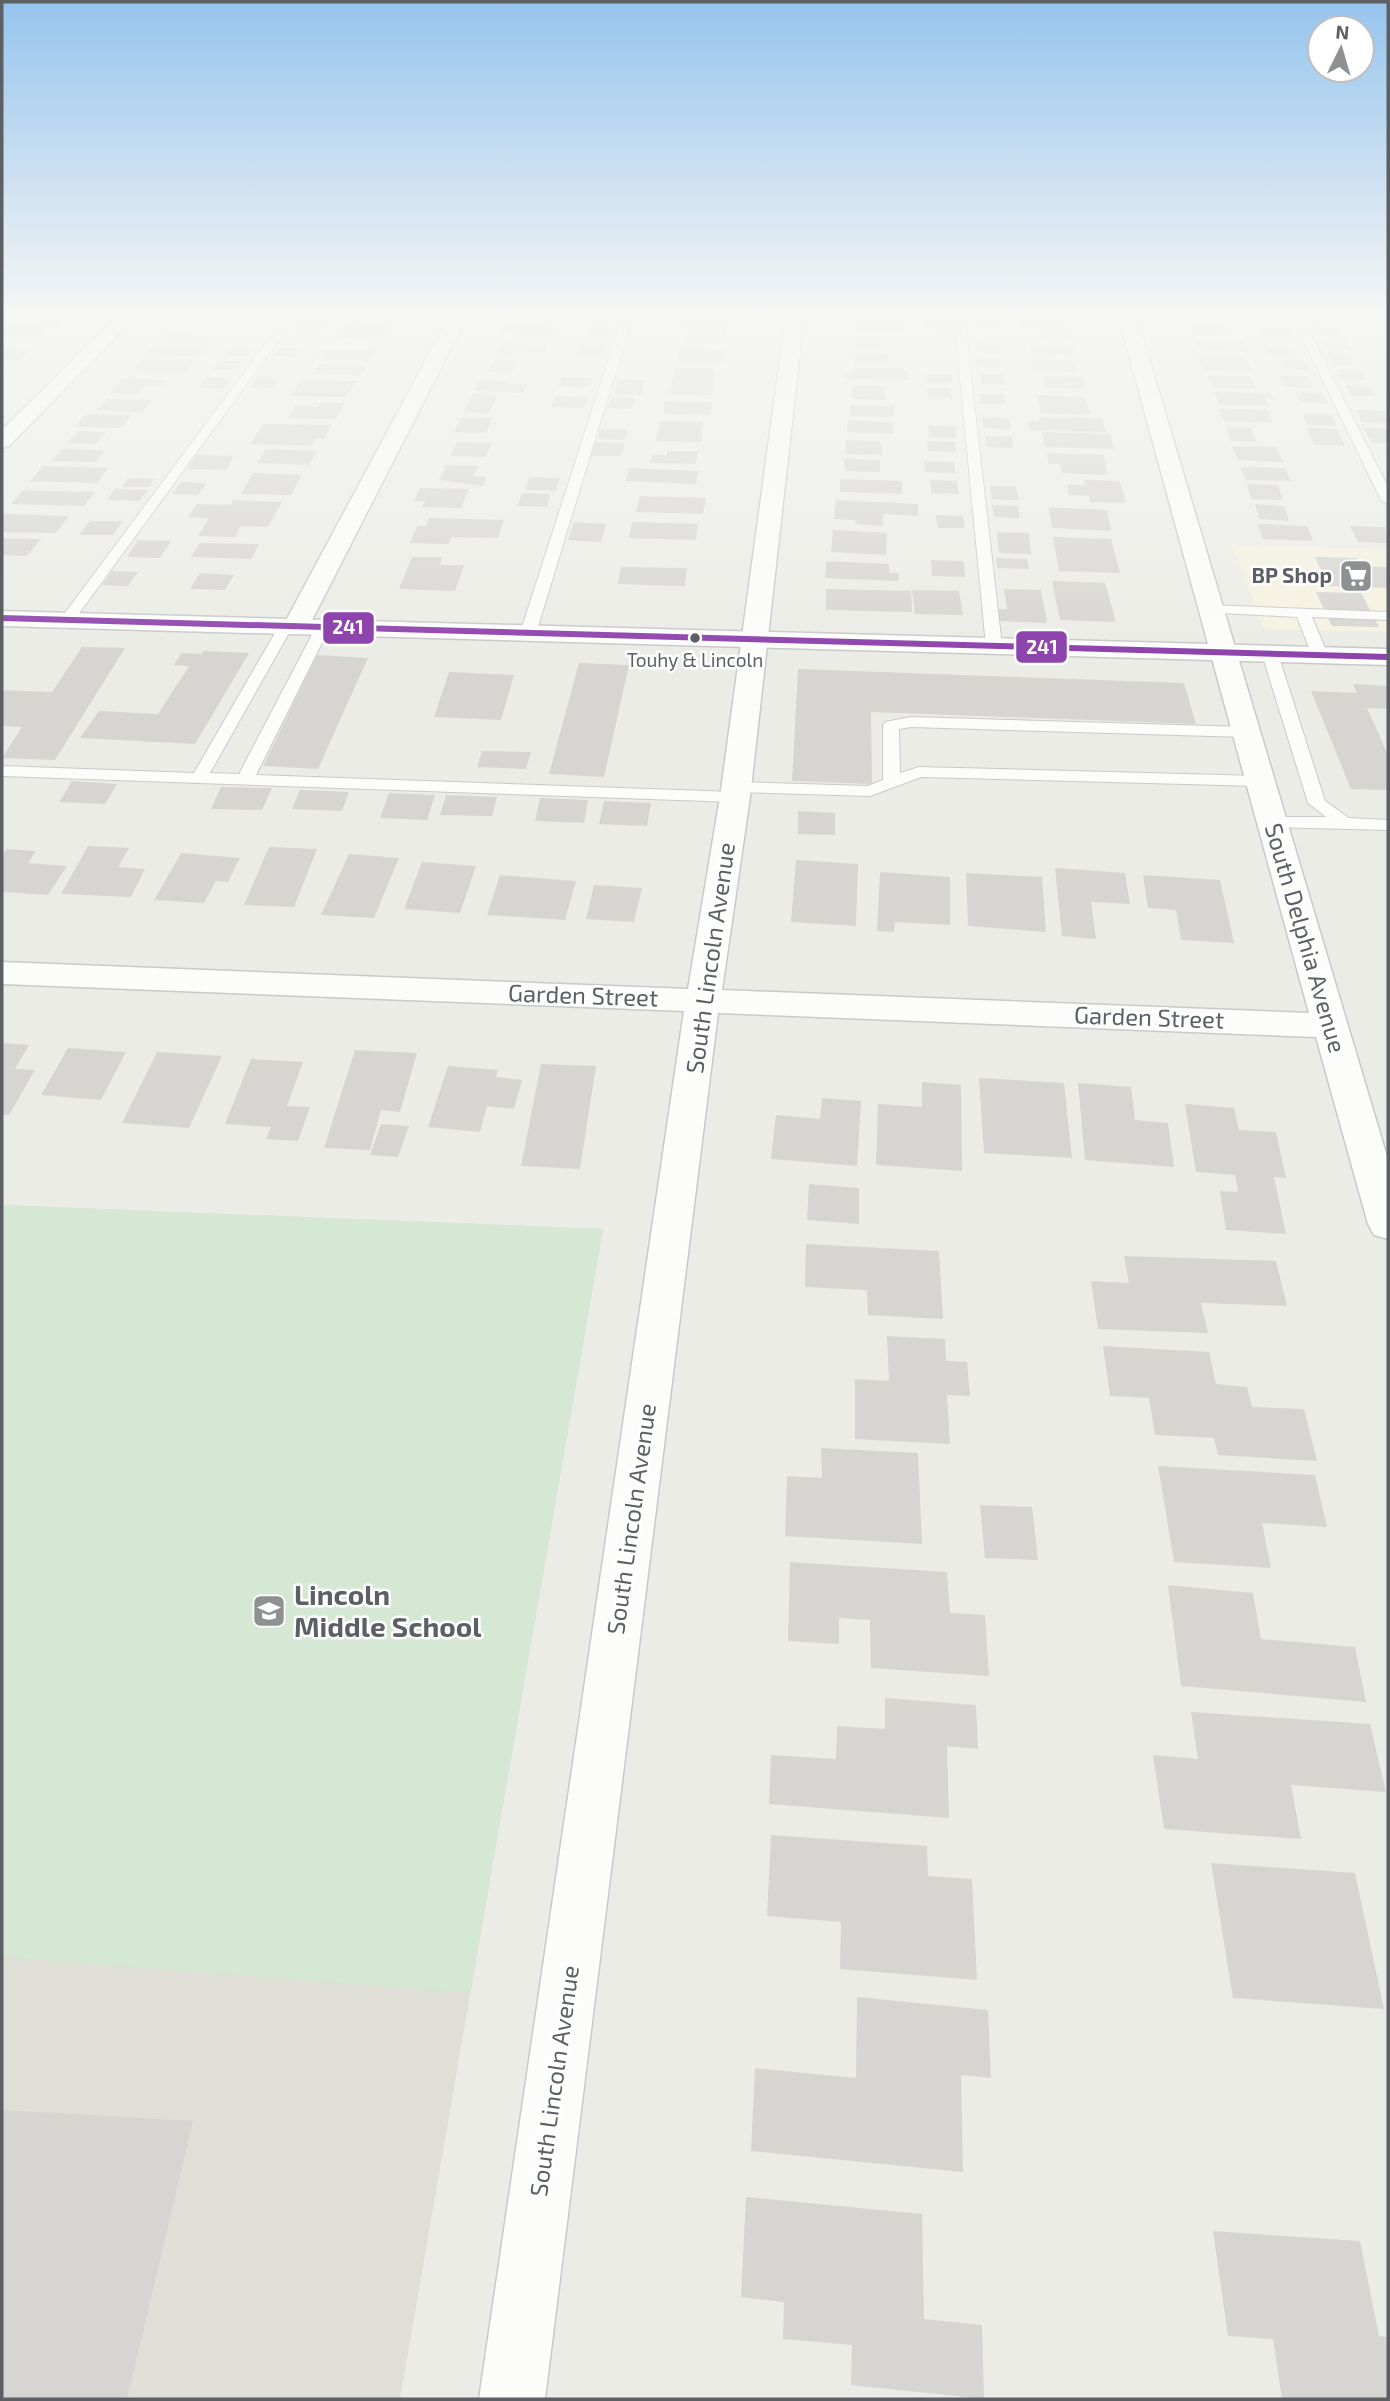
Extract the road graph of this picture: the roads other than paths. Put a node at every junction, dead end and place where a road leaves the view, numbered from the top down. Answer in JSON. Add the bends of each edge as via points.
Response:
{"nodes":[{"id":1,"x":17,"y":427,"type":"edge"},
{"id":2,"x":209,"y":427,"type":"edge"},
{"id":3,"x":398,"y":427,"type":"edge"},
{"id":4,"x":593,"y":427,"type":"edge"},
{"id":5,"x":781,"y":427,"type":"edge"},
{"id":6,"x":972,"y":427,"type":"edge"},
{"id":7,"x":1158,"y":427,"type":"edge"},
{"id":8,"x":1352,"y":427,"type":"edge"},
{"id":9,"x":2,"y":442,"type":"edge"},
{"id":10,"x":1388,"y":500,"type":"edge"},
{"id":11,"x":1209,"y":609,"type":"junction"},
{"id":12,"x":1303,"y":612,"type":"junction"},
{"id":13,"x":1388,"y":616,"type":"edge"},
{"id":14,"x":2,"y":618,"type":"edge"},
{"id":15,"x":67,"y":620,"type":"junction"},
{"id":16,"x":291,"y":626,"type":"junction"},
{"id":17,"x":323,"y":627,"type":"junction"},
{"id":18,"x":528,"y":633,"type":"junction"},
{"id":19,"x":754,"y":639,"type":"junction"},
{"id":20,"x":994,"y":646,"type":"junction"},
{"id":21,"x":1221,"y":652,"type":"junction"},
{"id":22,"x":1270,"y":654,"type":"junction"},
{"id":23,"x":1320,"y":655,"type":"junction"},
{"id":24,"x":1388,"y":657,"type":"edge"},
{"id":25,"x":1245,"y":732,"type":"junction"},
{"id":26,"x":2,"y":771,"type":"edge"},
{"id":27,"x":199,"y":778,"type":"junction"},
{"id":28,"x":245,"y":780,"type":"junction"},
{"id":29,"x":1259,"y":781,"type":"junction"},
{"id":30,"x":892,"y":783,"type":"junction"},
{"id":31,"x":736,"y":792,"type":"junction"},
{"id":32,"x":1271,"y":822,"type":"junction"},
{"id":33,"x":1345,"y":823,"type":"junction"},
{"id":34,"x":1388,"y":825,"type":"edge"},
{"id":35,"x":2,"y":973,"type":"edge"},
{"id":36,"x":703,"y":1001,"type":"junction"},
{"id":37,"x":1332,"y":1026,"type":"junction"},
{"id":38,"x":1388,"y":1224,"type":"edge"},
{"id":39,"x":512,"y":2399,"type":"edge"}],
"edges":[{"from":1,"to":9,"type":"street"},
{"from":2,"to":15,"type":"lane"},
{"from":3,"to":16,"type":"street"},
{"from":4,"to":18,"type":"lane"},
{"from":5,"to":19,"type":"street","name":"South Lincoln Avenue"},
{"from":6,"to":20,"type":"lane"},
{"from":7,"to":11,"type":"street","name":"South Delphia Avenue"},
{"from":8,"to":10,"type":"lane"},
{"from":11,"to":12,"type":"lane"},
{"from":11,"to":21,"type":"street","name":"South Delphia Avenue"},
{"from":12,"to":13,"type":"lane"},
{"from":12,"to":23,"type":"lane"},
{"from":14,"to":15,"type":"street"},
{"from":15,"to":16,"type":"street"},
{"from":16,"to":17,"type":"street"},
{"from":16,"to":27,"type":"lane"},
{"from":17,"to":18,"type":"street"},
{"from":17,"to":28,"type":"lane"},
{"from":18,"to":19,"type":"street"},
{"from":19,"to":20,"type":"street"},
{"from":19,"to":31,"type":"street","name":"South Lincoln Avenue"},
{"from":20,"to":21,"type":"street"},
{"from":21,"to":22,"type":"street"},
{"from":21,"to":25,"type":"street","name":"South Delphia Avenue"},
{"from":22,"to":23,"type":"street"},
{"from":22,"to":33,"type":"lane","via":[[1317,803]]},
{"from":23,"to":24,"type":"street"},
{"from":25,"to":29,"type":"street","name":"South Delphia Avenue"},
{"from":25,"to":30,"type":"lane","via":[[911,722],[891,725]]},
{"from":26,"to":27,"type":"lane"},
{"from":27,"to":28,"type":"lane"},
{"from":28,"to":31,"type":"lane"},
{"from":29,"to":30,"type":"lane","via":[[919,772]]},
{"from":29,"to":32,"type":"street","name":"South Delphia Avenue"},
{"from":30,"to":31,"type":"lane","via":[[870,792]]},
{"from":31,"to":36,"type":"street","name":"South Lincoln Avenue"},
{"from":32,"to":33,"type":"lane"},
{"from":32,"to":37,"type":"street","name":"South Delphia Avenue"},
{"from":33,"to":34,"type":"lane"},
{"from":35,"to":36,"type":"street","name":"Garden Street"},
{"from":36,"to":37,"type":"street","name":"Garden Street"},
{"from":36,"to":39,"type":"street","name":"South Lincoln Avenue"},
{"from":37,"to":38,"type":"street","name":"South Delphia Avenue"}]}
